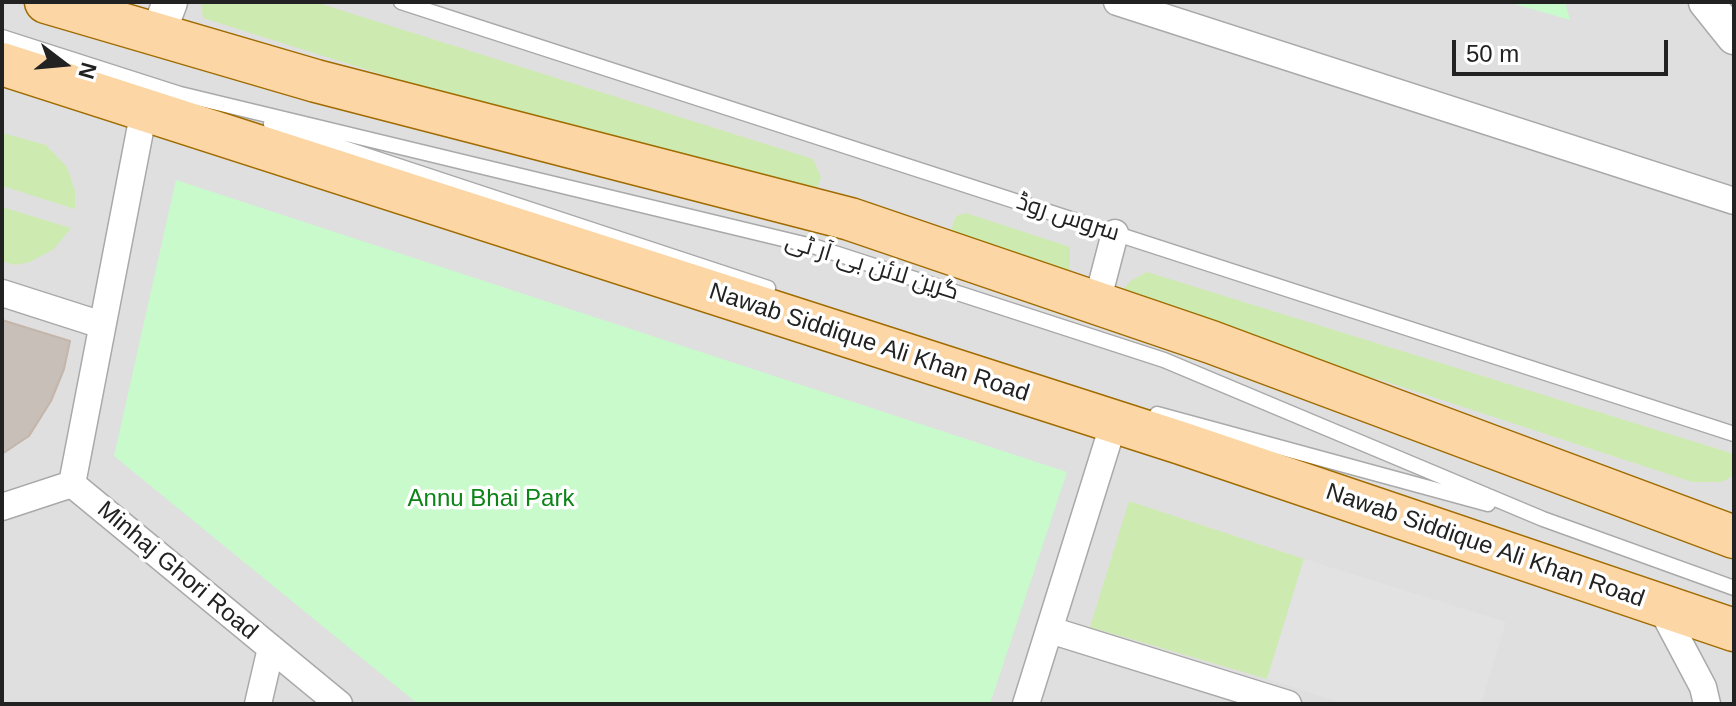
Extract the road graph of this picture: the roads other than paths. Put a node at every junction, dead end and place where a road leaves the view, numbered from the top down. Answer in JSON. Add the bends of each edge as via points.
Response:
{"nodes":[{"id":1,"x":46,"y":2,"type":"edge"},
{"id":2,"x":401,"y":2,"type":"edge"},
{"id":3,"x":1117,"y":2,"type":"edge"},
{"id":4,"x":1706,"y":2,"type":"edge"},
{"id":5,"x":164,"y":18,"type":"edge"},
{"id":6,"x":2,"y":37,"type":"edge"},
{"id":7,"x":1734,"y":37,"type":"edge"},
{"id":8,"x":2,"y":64,"type":"edge"},
{"id":9,"x":160,"y":101,"type":"junction"},
{"id":10,"x":1734,"y":201,"type":"edge"},
{"id":11,"x":1115,"y":233,"type":"junction"},
{"id":12,"x":2,"y":293,"type":"edge"},
{"id":13,"x":784,"y":294,"type":"dead end"},
{"id":14,"x":1097,"y":302,"type":"junction"},
{"id":15,"x":102,"y":325,"type":"junction"},
{"id":16,"x":1130,"y":417,"type":"junction"},
{"id":17,"x":1734,"y":434,"type":"edge"},
{"id":18,"x":72,"y":484,"type":"junction"},
{"id":19,"x":2,"y":507,"type":"edge"},
{"id":20,"x":1543,"y":519,"type":"junction"},
{"id":21,"x":1734,"y":537,"type":"edge"},
{"id":22,"x":1734,"y":588,"type":"edge"},
{"id":23,"x":1660,"y":606,"type":"junction"},
{"id":24,"x":1050,"y":630,"type":"junction"},
{"id":25,"x":1734,"y":630,"type":"edge"},
{"id":26,"x":271,"y":648,"type":"junction"},
{"id":27,"x":258,"y":704,"type":"edge"},
{"id":28,"x":339,"y":704,"type":"edge"},
{"id":29,"x":1026,"y":704,"type":"edge"},
{"id":30,"x":1288,"y":704,"type":"edge"},
{"id":31,"x":1707,"y":704,"type":"edge"}],
"edges":[{"from":1,"to":5,"type":"main road"},
{"from":2,"to":11,"type":"lane","name":"سروس روڈ"},
{"from":3,"to":10,"type":"street"},
{"from":4,"to":7,"type":"street"},
{"from":5,"to":14,"type":"main road","via":[[316,81],[850,219]]},
{"from":6,"to":9,"type":"lane","name":"گرین لائن بی آر ٹی"},
{"from":8,"to":9,"type":"main road","name":"Nawab Siddique Ali Khan Road"},
{"from":9,"to":13,"type":"lane","name":"گرین لائن بی آر ٹی"},
{"from":9,"to":15,"type":"street"},
{"from":9,"to":16,"type":"main road","name":"Nawab Siddique Ali Khan Road"},
{"from":9,"to":20,"type":"lane","name":"گرین لائن بی آر ٹی","via":[[816,247],[1164,360]]},
{"from":11,"to":14,"type":"street"},
{"from":11,"to":17,"type":"lane","name":"سروس روڈ"},
{"from":12,"to":15,"type":"street"},
{"from":14,"to":21,"type":"main road"},
{"from":15,"to":18,"type":"street"},
{"from":16,"to":20,"type":"lane","name":"گرین لائن بی آر ٹی"},
{"from":16,"to":23,"type":"main road","name":"Nawab Siddique Ali Khan Road"},
{"from":16,"to":24,"type":"street"},
{"from":18,"to":19,"type":"street"},
{"from":18,"to":26,"type":"street","name":"Minhaj Ghori Road"},
{"from":20,"to":22,"type":"lane","name":"گرین لائن بی آر ٹی"},
{"from":23,"to":25,"type":"main road","name":"Nawab Siddique Ali Khan Road"},
{"from":23,"to":31,"type":"street"},
{"from":24,"to":29,"type":"street"},
{"from":24,"to":30,"type":"street"},
{"from":26,"to":27,"type":"street"},
{"from":26,"to":28,"type":"street","name":"Minhaj Ghori Road"}]}
